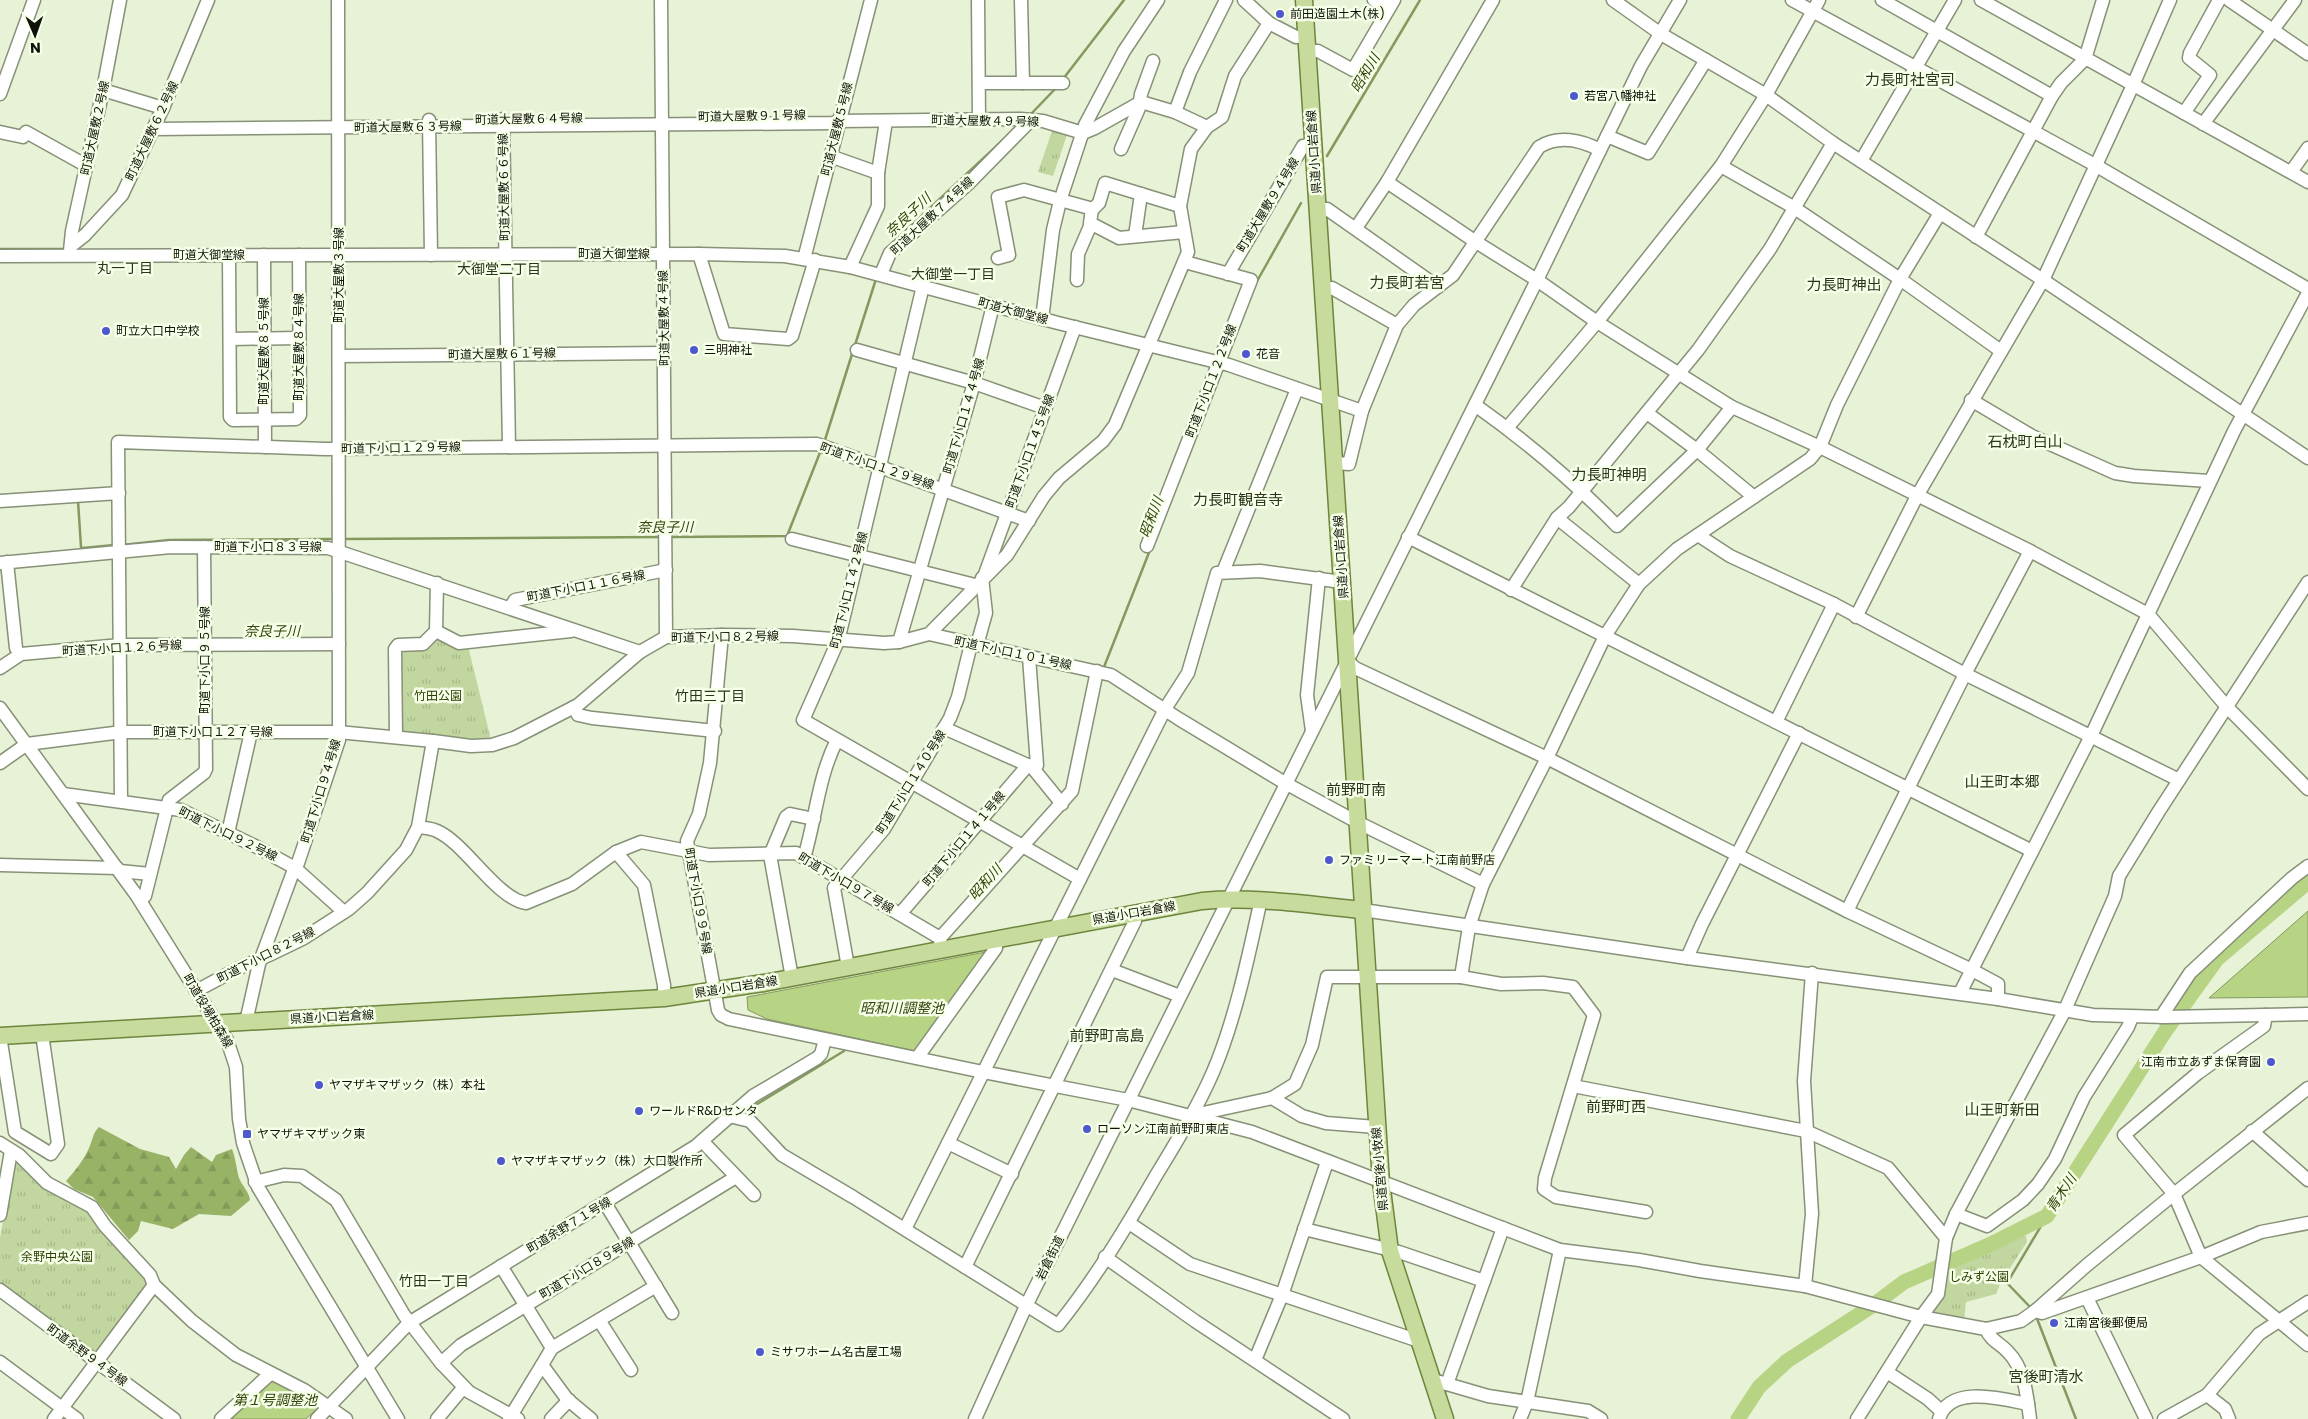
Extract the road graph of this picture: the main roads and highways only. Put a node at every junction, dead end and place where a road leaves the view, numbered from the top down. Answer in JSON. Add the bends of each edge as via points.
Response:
{"nodes":[{"id":1,"x":1304,"y":0,"type":"edge"},
{"id":2,"x":1363,"y":910,"type":"junction"},
{"id":3,"x":0,"y":1036,"type":"edge"},
{"id":4,"x":1445,"y":1419,"type":"edge"}],
"edges":[{"from":1,"to":2,"type":"main road","name":"県道小口岩倉線"},
{"from":2,"to":3,"type":"main road","name":"県道小口岩倉線","via":[[1228,898],[996,939],[941,944],[792,978],[664,998]]},
{"from":2,"to":4,"type":"main road","name":"県道宮後小牧線","via":[[1376,1127],[1390,1251],[1419,1341],[1440,1382]]}]}
